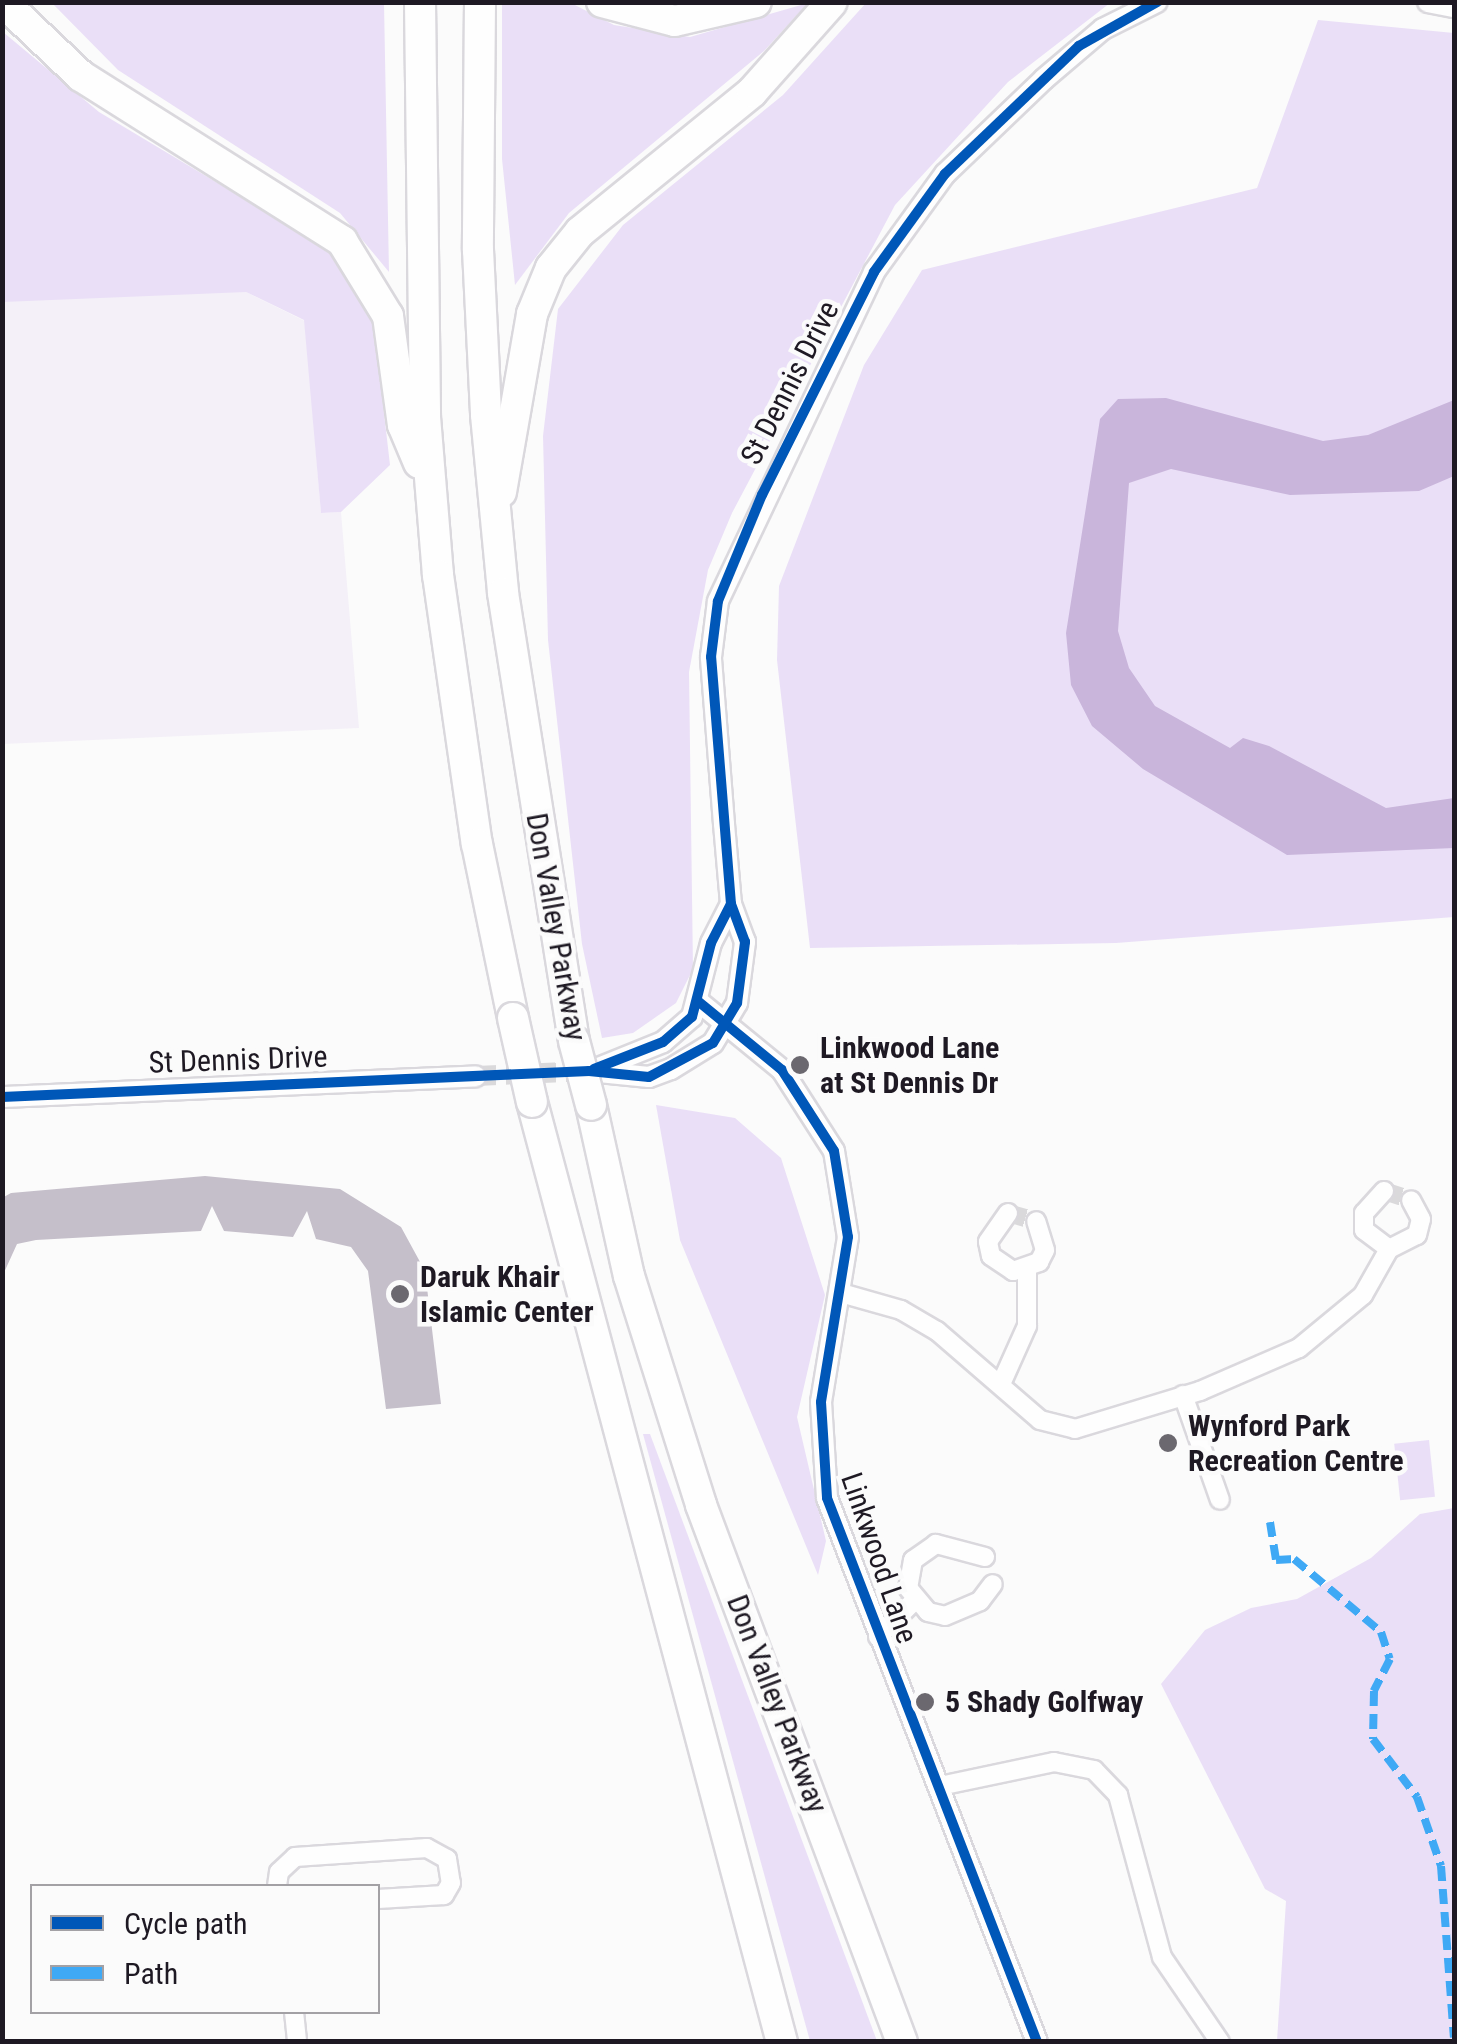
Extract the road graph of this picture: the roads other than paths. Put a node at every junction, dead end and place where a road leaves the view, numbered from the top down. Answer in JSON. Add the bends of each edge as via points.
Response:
{"nodes":[{"id":1,"x":3,"y":2,"type":"edge"},
{"id":2,"x":26,"y":2,"type":"edge"},
{"id":3,"x":420,"y":2,"type":"edge"},
{"id":4,"x":480,"y":2,"type":"edge"},
{"id":5,"x":602,"y":2,"type":"edge"},
{"id":6,"x":756,"y":2,"type":"edge"},
{"id":7,"x":832,"y":2,"type":"edge"},
{"id":8,"x":1156,"y":2,"type":"edge"},
{"id":9,"x":1428,"y":2,"type":"edge"},
{"id":10,"x":1454,"y":7,"type":"edge"},
{"id":11,"x":82,"y":76,"type":"junction"},
{"id":12,"x":432,"y":494,"type":"junction"},
{"id":13,"x":496,"y":514,"type":"junction"},
{"id":14,"x":731,"y":904,"type":"junction"},
{"id":15,"x":699,"y":1002,"type":"junction"},
{"id":16,"x":729,"y":1023,"type":"junction"},
{"id":17,"x":476,"y":1076,"type":"tunnel mouth"},
{"id":18,"x":2,"y":1097,"type":"edge"},
{"id":19,"x":1384,"y":1191,"type":"dead end"},
{"id":20,"x":1411,"y":1200,"type":"dead end"},
{"id":21,"x":1008,"y":1213,"type":"dead end"},
{"id":22,"x":1036,"y":1222,"type":"dead end"},
{"id":23,"x":1389,"y":1249,"type":"junction"},
{"id":24,"x":1027,"y":1270,"type":"junction"},
{"id":25,"x":841,"y":1294,"type":"junction"},
{"id":26,"x":1001,"y":1384,"type":"junction"},
{"id":27,"x":1183,"y":1395,"type":"junction"},
{"id":28,"x":1220,"y":1500,"type":"dead end"},
{"id":29,"x":985,"y":1557,"type":"dead end"},
{"id":30,"x":992,"y":1584,"type":"dead end"},
{"id":31,"x":914,"y":1601,"type":"junction"},
{"id":32,"x":878,"y":1637,"type":"junction"},
{"id":33,"x":940,"y":1786,"type":"junction"},
{"id":34,"x":277,"y":1884,"type":"edge"},
{"id":35,"x":380,"y":1899,"type":"edge"},
{"id":36,"x":294,"y":2014,"type":"edge"},
{"id":37,"x":297,"y":2042,"type":"edge"},
{"id":38,"x":782,"y":2042,"type":"edge"},
{"id":39,"x":902,"y":2042,"type":"edge"},
{"id":40,"x":1037,"y":2042,"type":"edge"},
{"id":41,"x":1220,"y":2042,"type":"edge"}],
"edges":[{"from":1,"to":11,"type":"highway"},
{"from":2,"to":11,"type":"highway"},
{"from":3,"to":12,"type":"highway","name":"Don Valley Parkway"},
{"from":4,"to":13,"type":"highway","name":"Don Valley Parkway","via":[[478,250]]},
{"from":5,"to":6,"type":"highway","via":[[675,21]]},
{"from":7,"to":13,"type":"highway","via":[[752,92],[580,232],[551,268],[532,314]]},
{"from":8,"to":14,"type":"street","name":"St Dennis Drive","via":[[1079,46],[945,174],[874,272],[762,495],[718,601],[711,657]]},
{"from":9,"to":10,"type":"street"},
{"from":11,"to":12,"type":"highway","via":[[342,240],[388,316],[404,425]]},
{"from":12,"to":38,"type":"highway","name":"Don Valley Parkway","bridge":true,"via":[[478,844],[513,1018]]},
{"from":13,"to":39,"type":"highway","name":"Don Valley Parkway","bridge":true,"via":[[574,1041],[630,1276],[701,1505]]},
{"from":14,"to":15,"type":"street","name":"St Dennis Drive","via":[[711,943]]},
{"from":14,"to":16,"type":"street","name":"St Dennis Drive","via":[[745,942]]},
{"from":15,"to":16,"type":"street","name":"Linkwood Lane"},
{"from":15,"to":16,"type":"street","via":[[662,1042],[589,1071],[649,1077],[693,1058]]},
{"from":16,"to":25,"type":"street","name":"Linkwood Lane","via":[[805,1096],[834,1151],[848,1210]]},
{"from":17,"to":18,"type":"street","name":"St Dennis Drive"},
{"from":19,"to":23,"type":"street","via":[[1364,1213],[1364,1230]]},
{"from":20,"to":23,"type":"street","via":[[1421,1219],[1417,1235]]},
{"from":21,"to":24,"type":"street","via":[[992,1228],[991,1256],[1013,1271]]},
{"from":22,"to":24,"type":"street","via":[[1046,1250]]},
{"from":23,"to":27,"type":"street","via":[[1368,1290],[1328,1328],[1270,1362]]},
{"from":24,"to":26,"type":"street","via":[[1027,1326]]},
{"from":25,"to":26,"type":"street","via":[[901,1310]]},
{"from":25,"to":32,"type":"street","name":"Linkwood Lane","via":[[822,1391],[821,1463]]},
{"from":26,"to":27,"type":"street","via":[[1040,1420],[1075,1430]]},
{"from":27,"to":28,"type":"street"},
{"from":29,"to":31,"type":"street","via":[[951,1543],[923,1549],[908,1573]]},
{"from":30,"to":31,"type":"street","via":[[980,1601],[945,1616]]},
{"from":31,"to":32,"type":"street"},
{"from":32,"to":33,"type":"street","name":"Linkwood Lane"},
{"from":33,"to":40,"type":"street","name":"Linkwood Lane"},
{"from":33,"to":41,"type":"street","via":[[1054,1762],[1094,1770],[1118,1795],[1162,1957]]},
{"from":34,"to":35,"type":"street","via":[[279,1872],[295,1857],[427,1848],[447,1859],[451,1883],[444,1894]]},
{"from":36,"to":37,"type":"street"}]}
